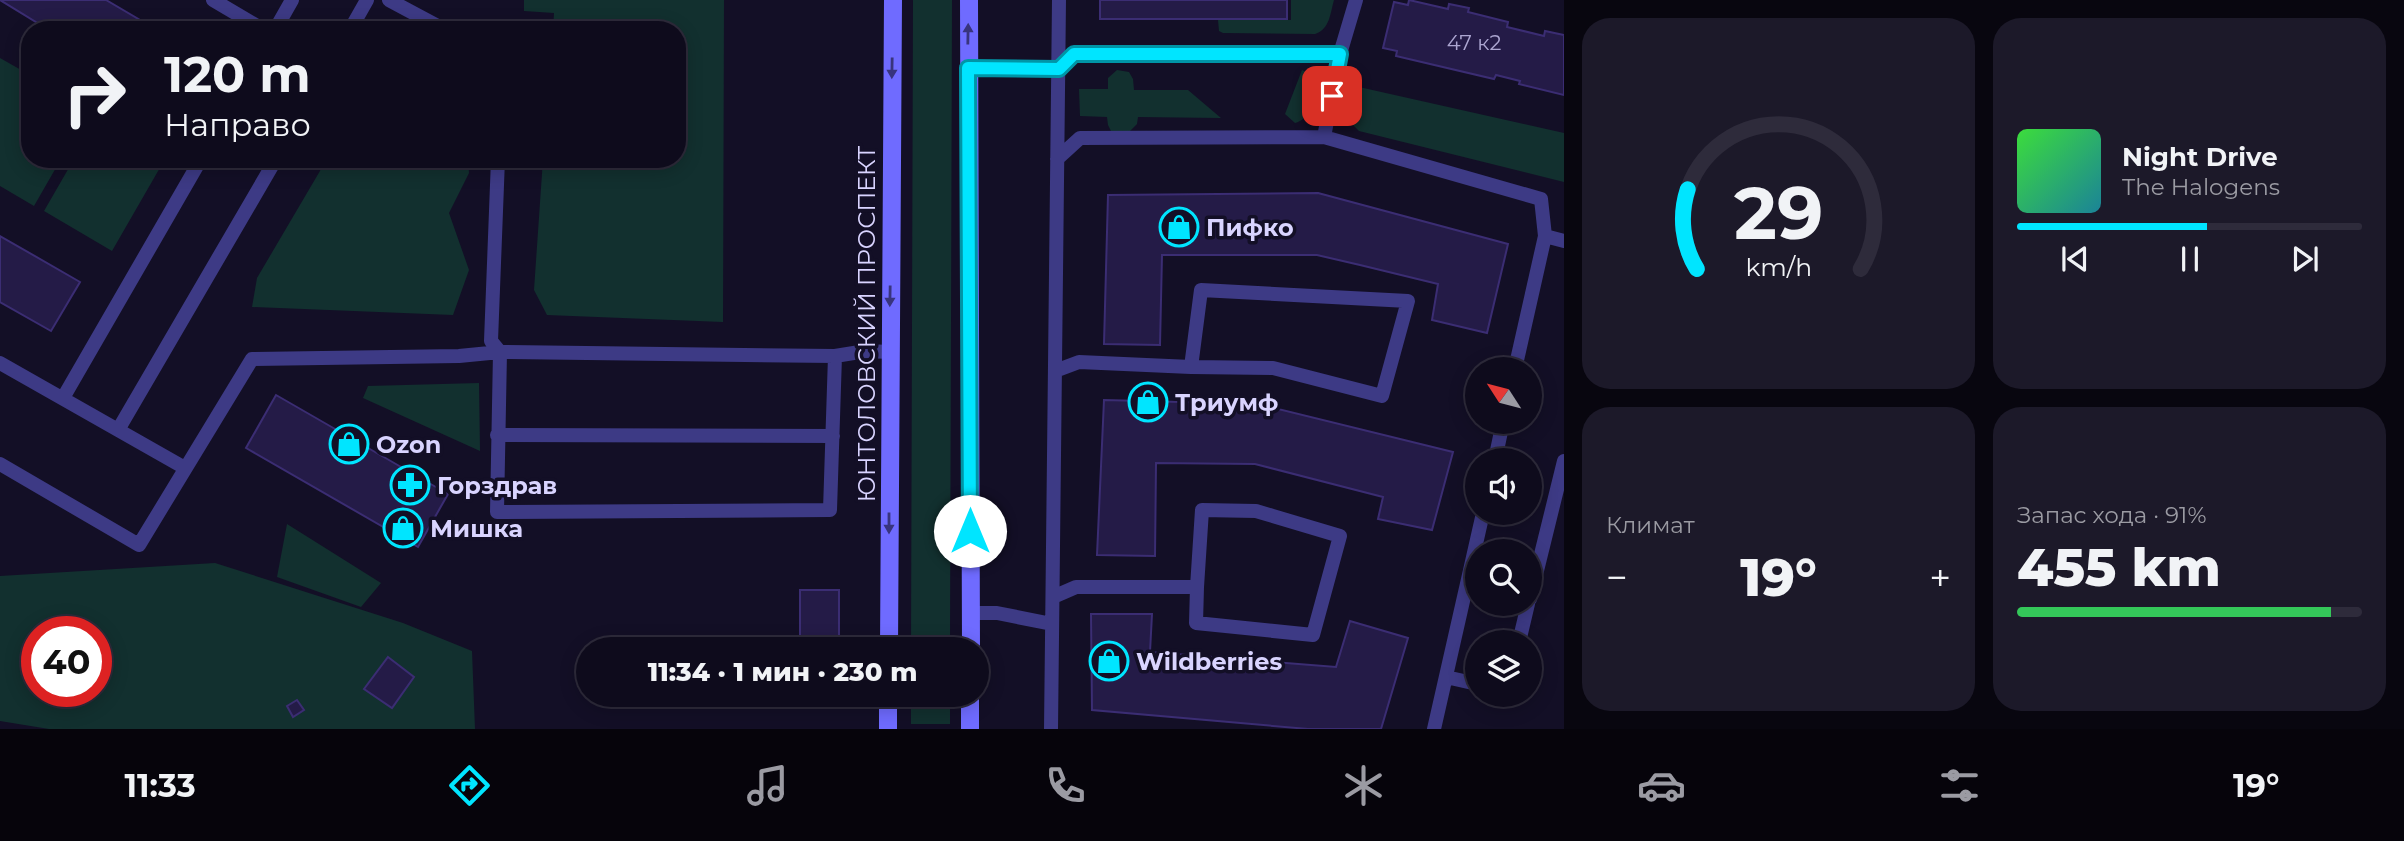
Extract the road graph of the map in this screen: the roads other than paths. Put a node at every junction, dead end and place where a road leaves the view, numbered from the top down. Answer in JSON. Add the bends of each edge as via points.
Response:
{"nodes":[{"id":1,"x":213,"y":0,"type":"edge"},
{"id":2,"x":292,"y":0,"type":"edge"},
{"id":3,"x":368,"y":0,"type":"edge"},
{"id":4,"x":389,"y":0,"type":"edge"},
{"id":5,"x":893,"y":0,"type":"edge"},
{"id":6,"x":969,"y":0,"type":"edge"},
{"id":7,"x":1059,"y":0,"type":"edge"},
{"id":8,"x":1356,"y":0,"type":"edge"},
{"id":9,"x":249,"y":21,"type":"edge"},
{"id":10,"x":280,"y":21,"type":"edge"},
{"id":11,"x":355,"y":21,"type":"edge"},
{"id":12,"x":428,"y":21,"type":"edge"},
{"id":13,"x":1340,"y":54,"type":"junction"},
{"id":14,"x":968,"y":68,"type":"junction"},
{"id":15,"x":1059,"y":69,"type":"junction"},
{"id":16,"x":1324,"y":137,"type":"junction"},
{"id":17,"x":1057,"y":159,"type":"junction"},
{"id":18,"x":196,"y":168,"type":"edge"},
{"id":19,"x":271,"y":168,"type":"edge"},
{"id":20,"x":498,"y":168,"type":"edge"},
{"id":21,"x":1545,"y":236,"type":"junction"},
{"id":22,"x":1564,"y":240,"type":"edge"},
{"id":23,"x":500,"y":352,"type":"junction"},
{"id":24,"x":890,"y":352,"type":"junction"},
{"id":25,"x":835,"y":356,"type":"junction"},
{"id":26,"x":1518,"y":357,"type":"edge"},
{"id":27,"x":0,"y":363,"type":"edge"},
{"id":28,"x":1191,"y":367,"type":"junction"},
{"id":29,"x":1055,"y":371,"type":"junction"},
{"id":30,"x":64,"y":398,"type":"junction"},
{"id":31,"x":118,"y":430,"type":"junction"},
{"id":32,"x":497,"y":435,"type":"junction"},
{"id":33,"x":833,"y":436,"type":"junction"},
{"id":34,"x":1564,"y":461,"type":"edge"},
{"id":35,"x":0,"y":464,"type":"edge"},
{"id":36,"x":185,"y":468,"type":"junction"},
{"id":37,"x":1480,"y":525,"type":"edge"},
{"id":38,"x":1542,"y":550,"type":"edge"},
{"id":39,"x":1197,"y":587,"type":"junction"},
{"id":40,"x":1053,"y":597,"type":"junction"},
{"id":41,"x":971,"y":613,"type":"junction"},
{"id":42,"x":1052,"y":624,"type":"junction"},
{"id":43,"x":888,"y":637,"type":"edge"},
{"id":44,"x":971,"y":637,"type":"edge"},
{"id":45,"x":1446,"y":677,"type":"junction"},
{"id":46,"x":1465,"y":681,"type":"edge"},
{"id":47,"x":888,"y":707,"type":"edge"},
{"id":48,"x":970,"y":707,"type":"edge"},
{"id":49,"x":888,"y":729,"type":"edge"},
{"id":50,"x":970,"y":729,"type":"edge"},
{"id":51,"x":1051,"y":729,"type":"edge"},
{"id":52,"x":1434,"y":729,"type":"edge"}],
"edges":[{"from":1,"to":9,"type":"lane"},
{"from":2,"to":10,"type":"lane"},
{"from":3,"to":11,"type":"lane"},
{"from":4,"to":12,"type":"lane"},
{"from":5,"to":24,"type":"street","name":"ЮНТОЛОВСКИЙ ПРОСПЕКТ","one_way":true},
{"from":14,"to":6,"type":"street","one_way":true},
{"from":7,"to":15,"type":"lane"},
{"from":8,"to":13,"type":"lane"},
{"from":13,"to":15,"type":"lane","via":[[1074,54]]},
{"from":13,"to":16,"type":"lane"},
{"from":14,"to":15,"type":"lane"},
{"from":14,"to":41,"type":"street"},
{"from":15,"to":17,"type":"lane"},
{"from":16,"to":17,"type":"lane","via":[[1080,138]]},
{"from":16,"to":21,"type":"lane","via":[[1541,199]]},
{"from":17,"to":29,"type":"lane"},
{"from":18,"to":30,"type":"lane"},
{"from":19,"to":31,"type":"lane"},
{"from":20,"to":23,"type":"lane","via":[[491,341]]},
{"from":21,"to":22,"type":"lane"},
{"from":21,"to":26,"type":"lane"},
{"from":23,"to":25,"type":"lane"},
{"from":23,"to":32,"type":"lane"},
{"from":23,"to":36,"type":"lane","via":[[252,359]]},
{"from":24,"to":25,"type":"lane"},
{"from":24,"to":43,"type":"street","name":"ЮНТОЛОВСКИЙ ПРОСПЕКТ","one_way":true},
{"from":25,"to":33,"type":"lane"},
{"from":27,"to":30,"type":"lane"},
{"from":28,"to":28,"type":"lane","via":[[1201,290],[1408,300],[1382,396],[1273,368]]},
{"from":28,"to":29,"type":"lane","via":[[1079,362]]},
{"from":29,"to":40,"type":"lane"},
{"from":30,"to":31,"type":"lane"},
{"from":31,"to":36,"type":"lane"},
{"from":32,"to":33,"type":"lane"},
{"from":32,"to":33,"type":"lane","via":[[497,512],[830,510]]},
{"from":34,"to":38,"type":"lane"},
{"from":35,"to":36,"type":"lane","via":[[139,545]]},
{"from":37,"to":45,"type":"lane"},
{"from":39,"to":39,"type":"lane","via":[[1202,510],[1256,510],[1340,536],[1313,635],[1196,623]]},
{"from":39,"to":40,"type":"lane","via":[[1076,587]]},
{"from":40,"to":42,"type":"lane"},
{"from":41,"to":42,"type":"lane"},
{"from":41,"to":44,"type":"street"},
{"from":42,"to":51,"type":"lane"},
{"from":45,"to":46,"type":"lane"},
{"from":45,"to":52,"type":"lane"},
{"from":47,"to":49,"type":"street"},
{"from":48,"to":50,"type":"street"}]}
